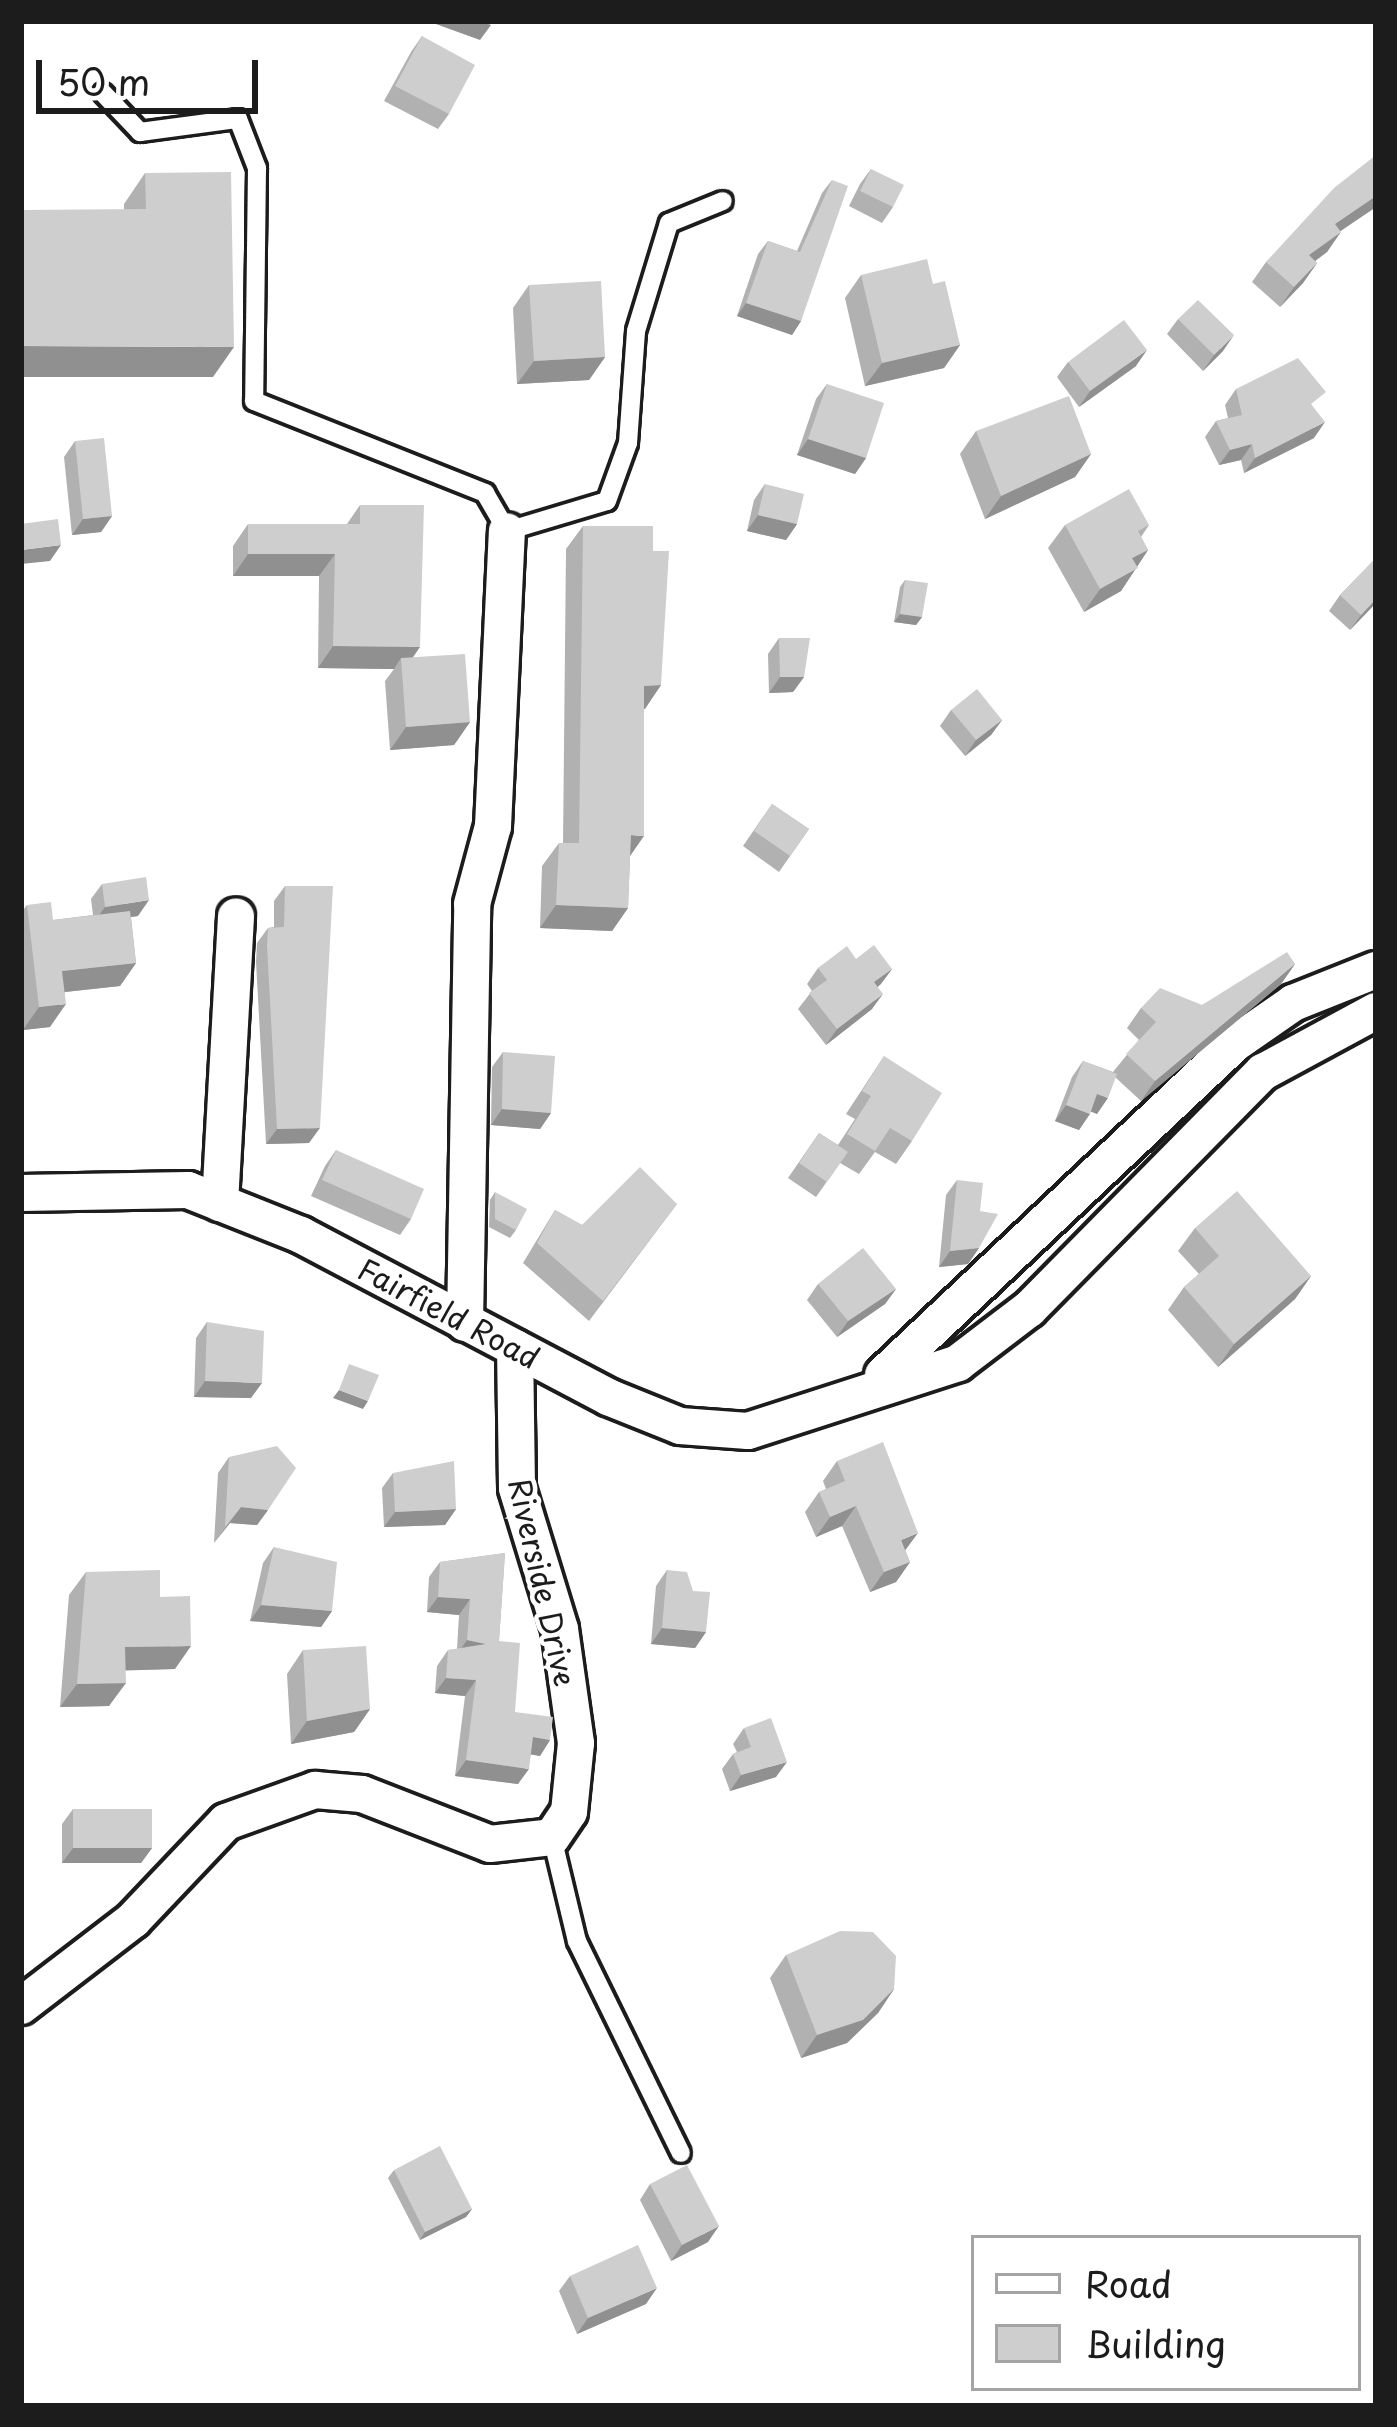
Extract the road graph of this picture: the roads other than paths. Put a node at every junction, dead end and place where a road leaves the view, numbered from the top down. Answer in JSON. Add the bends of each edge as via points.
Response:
{"nodes":[{"id":1,"x":104,"y":93,"type":"dead end"},
{"id":2,"x":723,"y":201,"type":"dead end"},
{"id":3,"x":507,"y":531,"type":"junction"},
{"id":4,"x":236,"y":916,"type":"dead end"},
{"id":5,"x":1376,"y":970,"type":"edge"},
{"id":6,"x":1376,"y":1011,"type":"edge"},
{"id":7,"x":21,"y":1193,"type":"edge"},
{"id":8,"x":220,"y":1203,"type":"junction"},
{"id":9,"x":465,"y":1323,"type":"junction"},
{"id":10,"x":515,"y":1348,"type":"junction"},
{"id":11,"x":871,"y":1384,"type":"junction"},
{"id":12,"x":552,"y":1837,"type":"junction"},
{"id":13,"x":21,"y":2006,"type":"edge"},
{"id":14,"x":680,"y":2153,"type":"dead end"}],
"edges":[{"from":1,"to":3,"type":"lane","via":[[140,132],[238,118],[256,169],[254,401],[485,493]]},
{"from":2,"to":3,"type":"lane","via":[[669,223],[636,331],[628,443],[607,500]]},
{"from":3,"to":9,"type":"street","via":[[493,826],[472,904]]},
{"from":4,"to":8,"type":"street"},
{"from":5,"to":11,"type":"street","name":"Fairfield Road","via":[[1293,1003],[1234,1044]]},
{"from":6,"to":11,"type":"street","name":"Fairfield Road","via":[[1263,1072],[1029,1309],[958,1363]]},
{"from":7,"to":8,"type":"street","name":"Fairfield Road","via":[[166,1189]]},
{"from":8,"to":9,"type":"street","name":"Fairfield Road"},
{"from":9,"to":10,"type":"street","name":"Fairfield Road"},
{"from":10,"to":11,"type":"street","name":"Fairfield Road","via":[[680,1426],[748,1431]]},
{"from":10,"to":12,"type":"street","name":"Riverside Drive","via":[[517,1488],[560,1629],[576,1743],[569,1812]]},
{"from":12,"to":13,"type":"street","via":[[490,1844],[362,1794],[315,1790],[226,1822],[133,1920]]},
{"from":12,"to":14,"type":"lane","via":[[577,1941]]}]}
